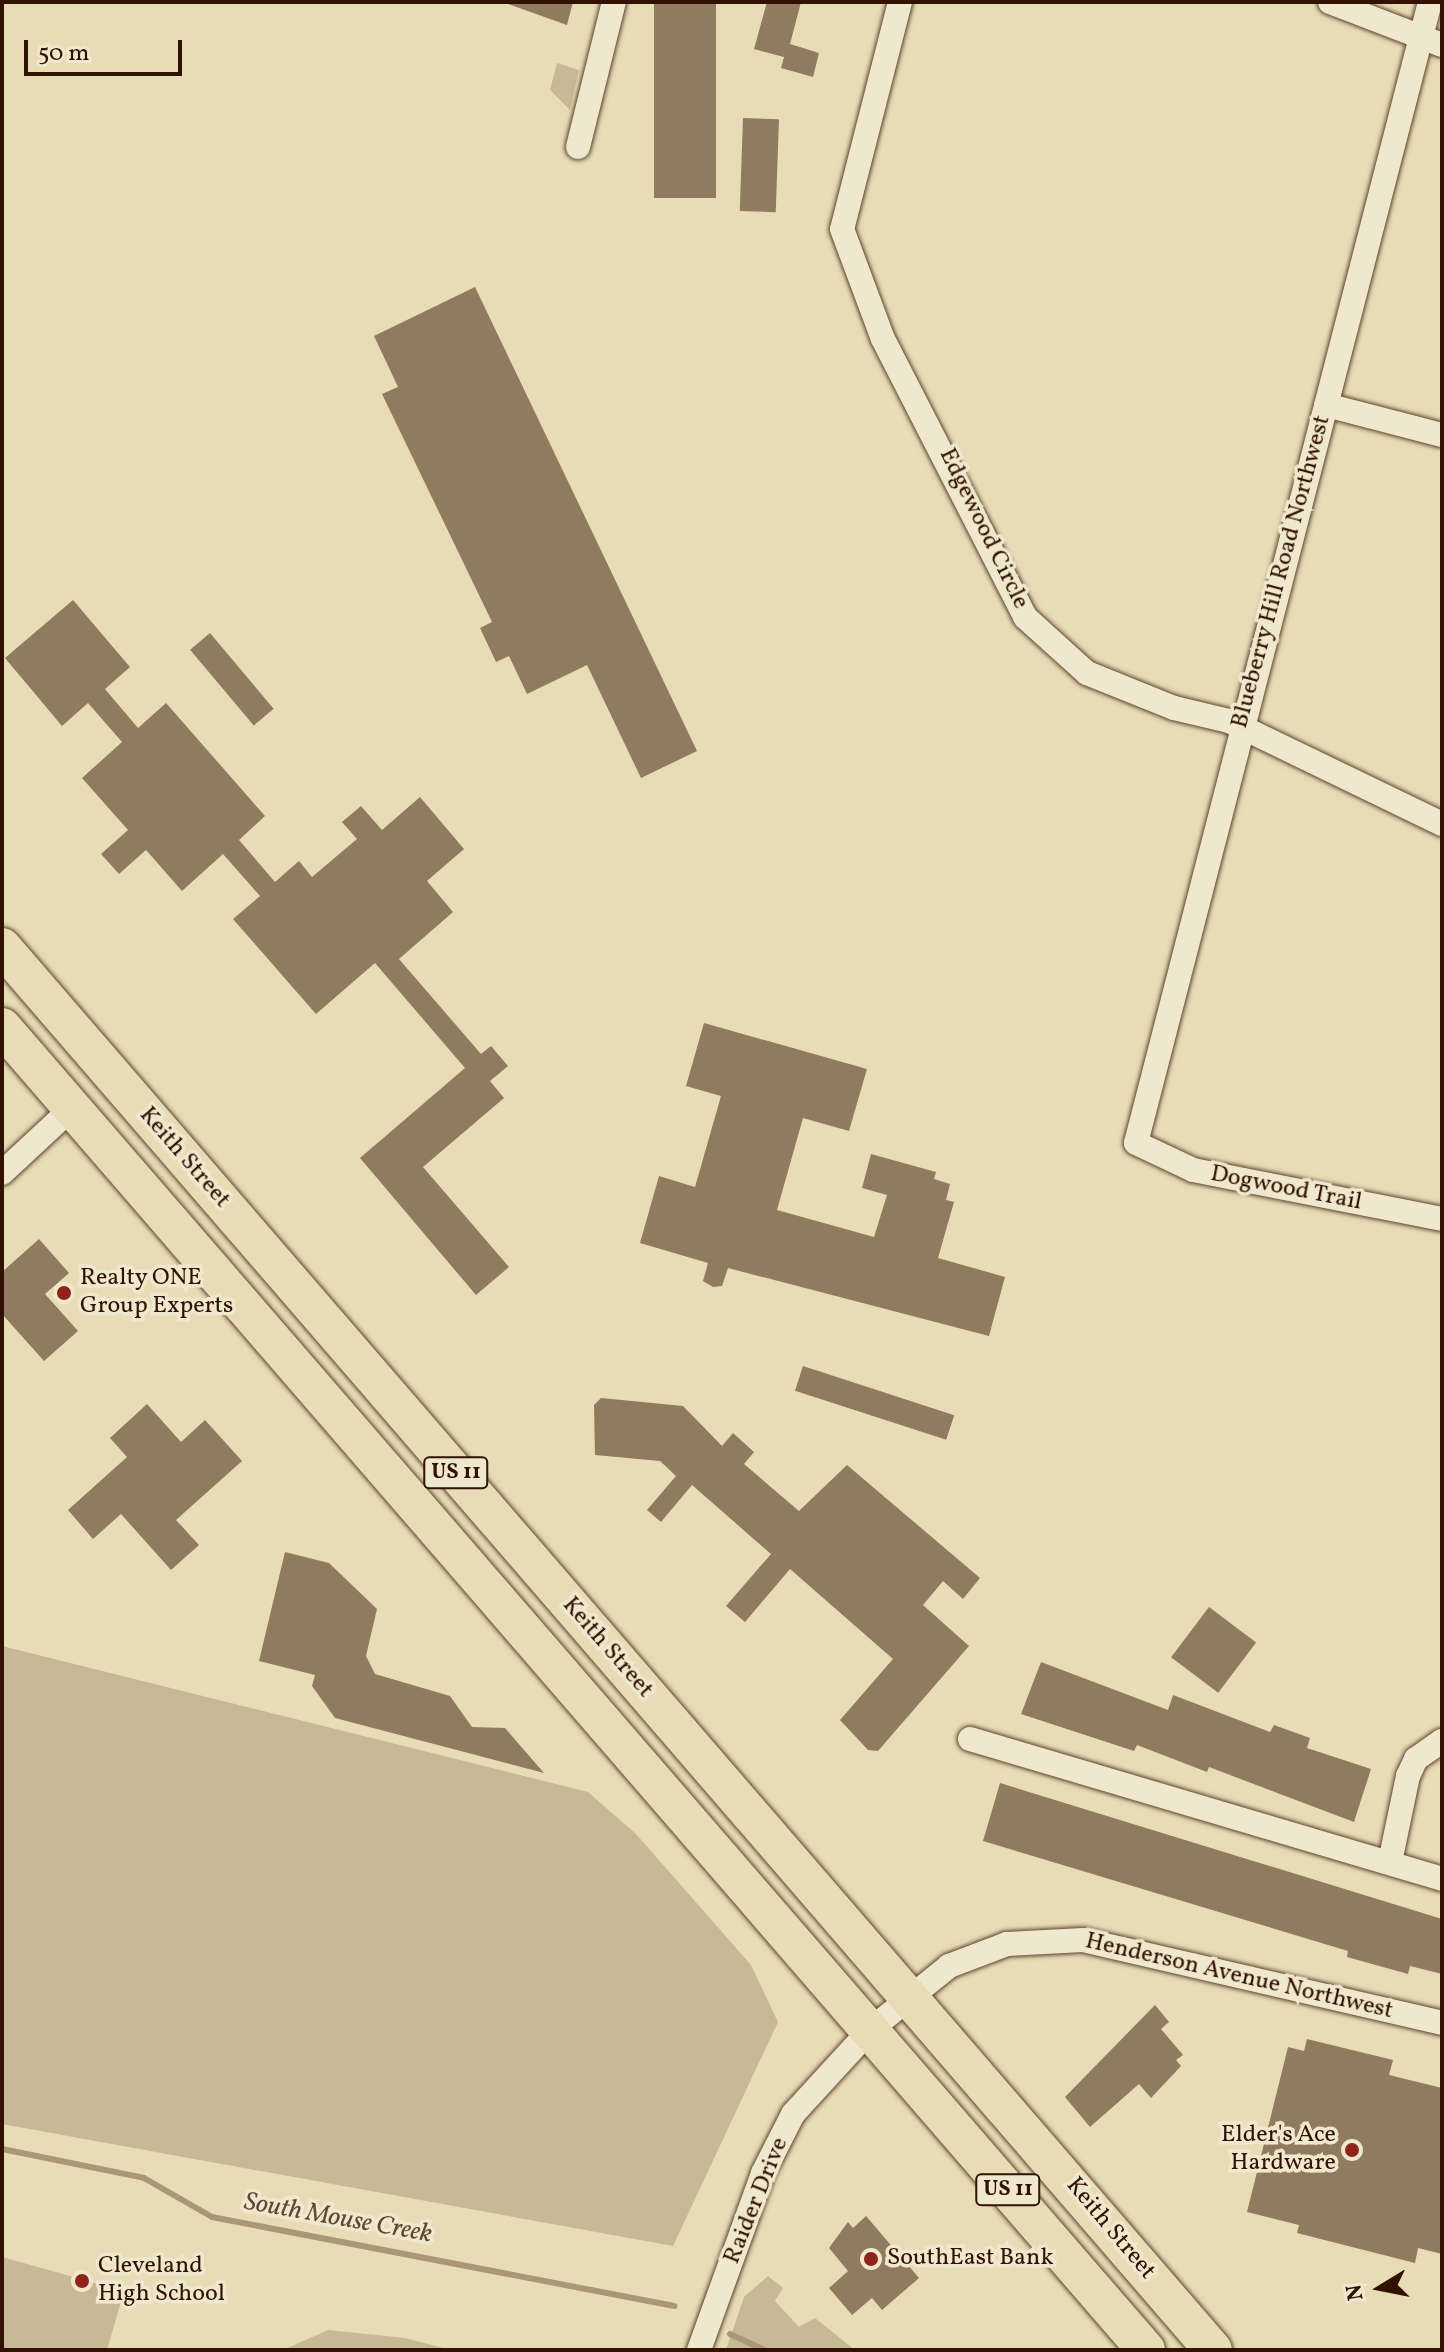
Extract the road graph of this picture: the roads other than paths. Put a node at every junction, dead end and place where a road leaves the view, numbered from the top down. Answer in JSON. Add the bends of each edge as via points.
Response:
{"nodes":[{"id":1,"x":614,"y":2,"type":"edge"},
{"id":2,"x":900,"y":2,"type":"edge"},
{"id":3,"x":1330,"y":2,"type":"edge"},
{"id":4,"x":1430,"y":2,"type":"edge"},
{"id":5,"x":1431,"y":42,"type":"edge"},
{"id":6,"x":578,"y":147,"type":"dead end"},
{"id":7,"x":1326,"y":405,"type":"junction"},
{"id":8,"x":1442,"y":435,"type":"edge"},
{"id":9,"x":1241,"y":727,"type":"junction"},
{"id":10,"x":1442,"y":824,"type":"edge"},
{"id":11,"x":3,"y":951,"type":"edge"},
{"id":12,"x":2,"y":1027,"type":"edge"},
{"id":13,"x":72,"y":1108,"type":"junction"},
{"id":14,"x":1136,"y":1143,"type":"joint"},
{"id":15,"x":2,"y":1173,"type":"edge"},
{"id":16,"x":1442,"y":1219,"type":"edge"},
{"id":17,"x":489,"y":1592,"type":"junction"},
{"id":18,"x":655,"y":1703,"type":"junction"},
{"id":19,"x":970,"y":1739,"type":"dead end"},
{"id":20,"x":1442,"y":1741,"type":"edge"},
{"id":21,"x":1390,"y":1862,"type":"junction"},
{"id":22,"x":1442,"y":1879,"type":"edge"},
{"id":23,"x":911,"y":1997,"type":"junction"},
{"id":24,"x":1442,"y":2023,"type":"edge"},
{"id":25,"x":870,"y":2030,"type":"junction"},
{"id":26,"x":699,"y":2350,"type":"edge"},
{"id":27,"x":1146,"y":2350,"type":"edge"},
{"id":28,"x":1213,"y":2350,"type":"edge"}],
"edges":[{"from":1,"to":6,"type":"street"},
{"from":2,"to":9,"type":"street","name":"Edgewood Circle","via":[[842,229],[883,339],[1025,617],[1087,673]]},
{"from":3,"to":5,"type":"street"},
{"from":4,"to":5,"type":"street","name":"Blueberry Hill Road Northwest"},
{"from":5,"to":7,"type":"street","name":"Blueberry Hill Road Northwest"},
{"from":7,"to":8,"type":"street"},
{"from":7,"to":9,"type":"street","name":"Blueberry Hill Road Northwest"},
{"from":9,"to":10,"type":"street","name":"Edgewood Circle"},
{"from":9,"to":14,"type":"street","name":"Blueberry Hill Road Northwest"},
{"from":11,"to":18,"type":"main road","name":"Keith Street","number":"US 11"},
{"from":12,"to":13,"type":"main road","name":"Keith Street","number":"US 11"},
{"from":13,"to":15,"type":"street"},
{"from":13,"to":17,"type":"main road","name":"Keith Street","number":"US 11"},
{"from":14,"to":16,"type":"street","name":"Dogwood Trail","via":[[1193,1170]]},
{"from":17,"to":18,"type":"main road","via":[[534,1618],[618,1709]]},
{"from":17,"to":25,"type":"main road","name":"Keith Street","number":"US 11"},
{"from":18,"to":23,"type":"main road","name":"Keith Street","number":"US 11"},
{"from":19,"to":21,"type":"street"},
{"from":20,"to":21,"type":"street","via":[[1412,1767]]},
{"from":21,"to":22,"type":"street"},
{"from":23,"to":24,"type":"street","name":"Henderson Avenue Northwest","via":[[949,1966],[1007,1944],[1068,1939]]},
{"from":23,"to":25,"type":"street","name":"Henderson Avenue Northwest"},
{"from":23,"to":28,"type":"main road","name":"Keith Street","number":"US 11"},
{"from":25,"to":26,"type":"street","name":"Raider Drive","via":[[793,2114],[763,2173]]},
{"from":25,"to":27,"type":"main road","name":"Keith Street","number":"US 11"}]}
